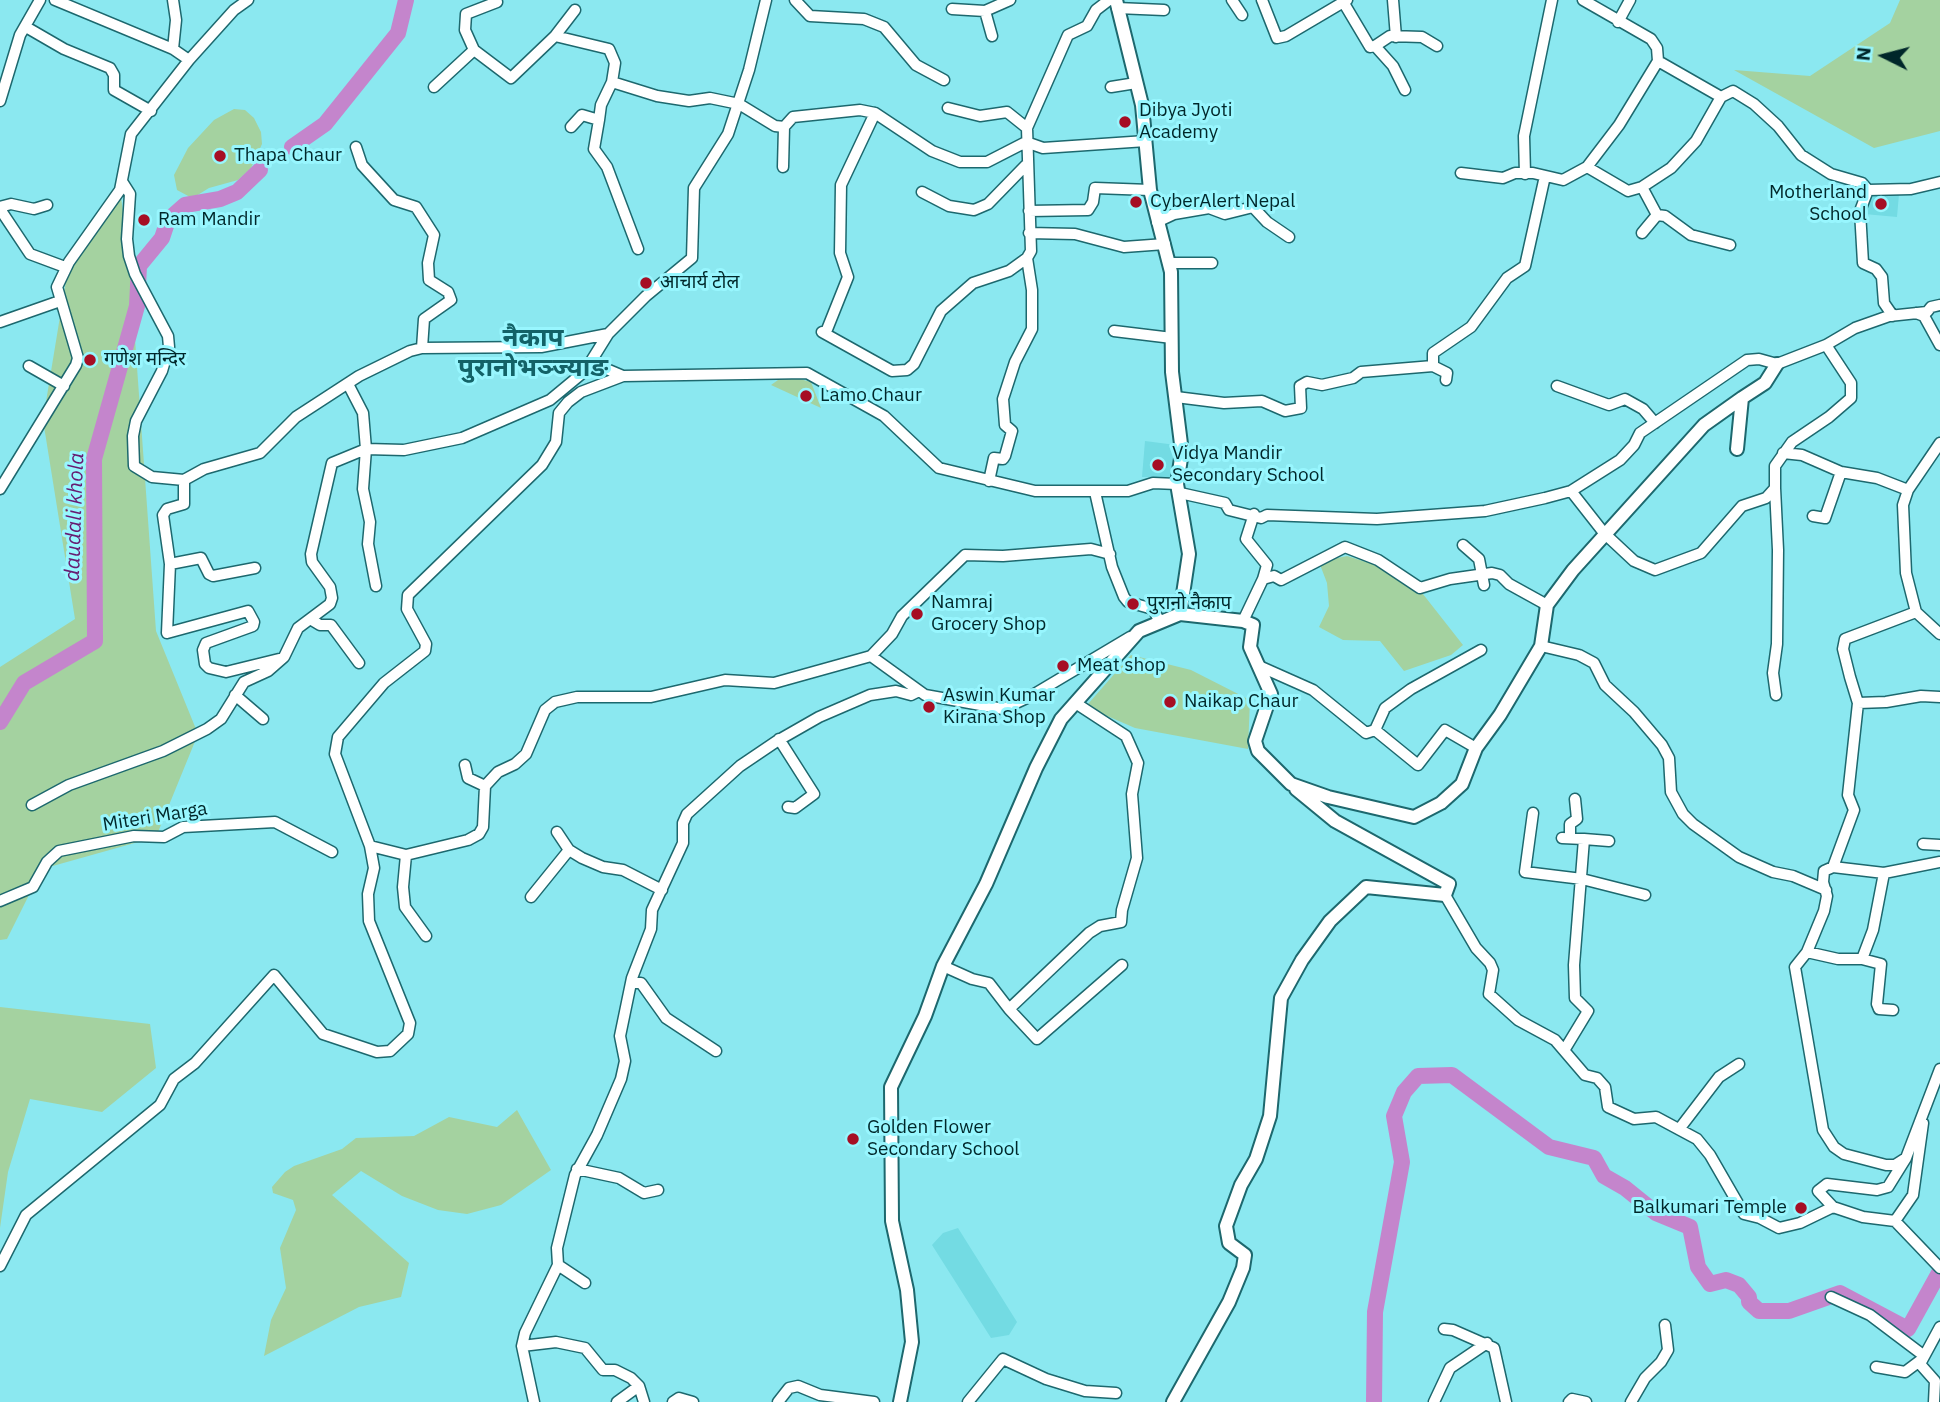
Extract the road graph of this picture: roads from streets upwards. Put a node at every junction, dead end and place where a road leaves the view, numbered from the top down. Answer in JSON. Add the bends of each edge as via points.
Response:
{"nodes":[{"id":1,"x":40,"y":0,"type":"edge"},
{"id":2,"x":55,"y":0,"type":"edge"},
{"id":3,"x":173,"y":0,"type":"edge"},
{"id":4,"x":248,"y":0,"type":"edge"},
{"id":5,"x":766,"y":0,"type":"edge"},
{"id":6,"x":795,"y":0,"type":"edge"},
{"id":7,"x":1010,"y":0,"type":"edge"},
{"id":8,"x":1232,"y":0,"type":"edge"},
{"id":9,"x":1262,"y":0,"type":"edge"},
{"id":10,"x":1393,"y":0,"type":"edge"},
{"id":11,"x":1552,"y":0,"type":"edge"},
{"id":12,"x":1583,"y":0,"type":"edge"},
{"id":13,"x":1630,"y":0,"type":"edge"},
{"id":14,"x":1344,"y":1,"type":"edge"},
{"id":15,"x":497,"y":2,"type":"dead end"},
{"id":16,"x":1114,"y":3,"type":"edge"},
{"id":17,"x":952,"y":9,"type":"dead end"},
{"id":18,"x":575,"y":10,"type":"dead end"},
{"id":19,"x":1164,"y":10,"type":"dead end"},
{"id":20,"x":985,"y":12,"type":"junction"},
{"id":21,"x":1242,"y":15,"type":"dead end"},
{"id":22,"x":1618,"y":22,"type":"junction"},
{"id":23,"x":26,"y":27,"type":"junction"},
{"id":24,"x":555,"y":36,"type":"junction"},
{"id":25,"x":992,"y":36,"type":"dead end"},
{"id":26,"x":1396,"y":37,"type":"junction"},
{"id":27,"x":1375,"y":46,"type":"junction"},
{"id":28,"x":1437,"y":46,"type":"dead end"},
{"id":29,"x":173,"y":49,"type":"junction"},
{"id":30,"x":474,"y":50,"type":"junction"},
{"id":31,"x":189,"y":60,"type":"junction"},
{"id":32,"x":1658,"y":61,"type":"junction"},
{"id":33,"x":944,"y":80,"type":"dead end"},
{"id":34,"x":612,"y":82,"type":"junction"},
{"id":35,"x":1136,"y":83,"type":"junction"},
{"id":36,"x":434,"y":87,"type":"dead end"},
{"id":37,"x":1111,"y":87,"type":"dead end"},
{"id":38,"x":1405,"y":90,"type":"dead end"},
{"id":39,"x":1721,"y":97,"type":"junction"},
{"id":40,"x":0,"y":101,"type":"edge"},
{"id":41,"x":739,"y":104,"type":"junction"},
{"id":42,"x":948,"y":108,"type":"dead end"},
{"id":43,"x":150,"y":111,"type":"junction"},
{"id":44,"x":875,"y":113,"type":"junction"},
{"id":45,"x":599,"y":120,"type":"junction"},
{"id":46,"x":571,"y":127,"type":"dead end"},
{"id":47,"x":784,"y":127,"type":"junction"},
{"id":48,"x":1027,"y":128,"type":"junction"},
{"id":49,"x":1146,"y":141,"type":"junction"},
{"id":50,"x":1026,"y":142,"type":"junction"},
{"id":51,"x":356,"y":147,"type":"dead end"},
{"id":52,"x":1026,"y":165,"type":"junction"},
{"id":53,"x":783,"y":167,"type":"dead end"},
{"id":54,"x":1587,"y":167,"type":"junction"},
{"id":55,"x":1461,"y":173,"type":"dead end"},
{"id":56,"x":1525,"y":174,"type":"junction"},
{"id":57,"x":1545,"y":176,"type":"junction"},
{"id":58,"x":1940,"y":182,"type":"edge"},
{"id":59,"x":123,"y":183,"type":"junction"},
{"id":60,"x":1642,"y":187,"type":"junction"},
{"id":61,"x":1150,"y":190,"type":"junction"},
{"id":62,"x":1868,"y":190,"type":"junction"},
{"id":63,"x":922,"y":192,"type":"dead end"},
{"id":64,"x":47,"y":205,"type":"dead end"},
{"id":65,"x":0,"y":208,"type":"edge"},
{"id":66,"x":1029,"y":211,"type":"junction"},
{"id":67,"x":1657,"y":215,"type":"junction"},
{"id":68,"x":1157,"y":222,"type":"junction"},
{"id":69,"x":1030,"y":233,"type":"junction"},
{"id":70,"x":1642,"y":233,"type":"dead end"},
{"id":71,"x":1289,"y":237,"type":"dead end"},
{"id":72,"x":1165,"y":244,"type":"junction"},
{"id":73,"x":1730,"y":246,"type":"dead end"},
{"id":74,"x":638,"y":249,"type":"dead end"},
{"id":75,"x":1027,"y":258,"type":"junction"},
{"id":76,"x":1168,"y":263,"type":"junction"},
{"id":77,"x":1212,"y":263,"type":"dead end"},
{"id":78,"x":65,"y":267,"type":"junction"},
{"id":79,"x":60,"y":301,"type":"junction"},
{"id":80,"x":1940,"y":305,"type":"edge"},
{"id":81,"x":1915,"y":313,"type":"junction"},
{"id":82,"x":1893,"y":316,"type":"junction"},
{"id":83,"x":0,"y":322,"type":"edge"},
{"id":84,"x":1114,"y":331,"type":"dead end"},
{"id":85,"x":608,"y":334,"type":"junction"},
{"id":86,"x":1172,"y":338,"type":"junction"},
{"id":87,"x":1826,"y":345,"type":"junction"},
{"id":88,"x":1940,"y":345,"type":"edge"},
{"id":89,"x":422,"y":348,"type":"junction"},
{"id":90,"x":590,"y":362,"type":"junction"},
{"id":91,"x":1777,"y":365,"type":"junction"},
{"id":92,"x":29,"y":366,"type":"dead end"},
{"id":93,"x":1433,"y":366,"type":"junction"},
{"id":94,"x":623,"y":376,"type":"junction"},
{"id":95,"x":1446,"y":380,"type":"dead end"},
{"id":96,"x":348,"y":384,"type":"junction"},
{"id":97,"x":64,"y":386,"type":"junction"},
{"id":98,"x":1557,"y":386,"type":"dead end"},
{"id":99,"x":1176,"y":397,"type":"junction"},
{"id":100,"x":1742,"y":398,"type":"junction"},
{"id":101,"x":1655,"y":423,"type":"junction"},
{"id":102,"x":1940,"y":443,"type":"edge"},
{"id":103,"x":366,"y":449,"type":"junction"},
{"id":104,"x":1737,"y":449,"type":"dead end"},
{"id":105,"x":1783,"y":453,"type":"junction"},
{"id":106,"x":1841,"y":472,"type":"junction"},
{"id":107,"x":184,"y":480,"type":"junction"},
{"id":108,"x":989,"y":481,"type":"junction"},
{"id":109,"x":1775,"y":488,"type":"junction"},
{"id":110,"x":0,"y":489,"type":"edge"},
{"id":111,"x":1178,"y":489,"type":"junction"},
{"id":112,"x":1908,"y":489,"type":"junction"},
{"id":113,"x":1571,"y":491,"type":"junction"},
{"id":114,"x":1095,"y":492,"type":"junction"},
{"id":115,"x":1254,"y":514,"type":"junction"},
{"id":116,"x":1813,"y":516,"type":"dead end"},
{"id":117,"x":1604,"y":533,"type":"junction"},
{"id":118,"x":1463,"y":545,"type":"dead end"},
{"id":119,"x":1110,"y":554,"type":"junction"},
{"id":120,"x":170,"y":564,"type":"junction"},
{"id":121,"x":255,"y":568,"type":"dead end"},
{"id":122,"x":1483,"y":573,"type":"junction"},
{"id":123,"x":1263,"y":579,"type":"junction"},
{"id":124,"x":1483,"y":585,"type":"dead end"},
{"id":125,"x":376,"y":586,"type":"dead end"},
{"id":126,"x":1547,"y":605,"type":"junction"},
{"id":127,"x":1916,"y":612,"type":"junction"},
{"id":128,"x":1181,"y":614,"type":"junction"},
{"id":129,"x":310,"y":619,"type":"junction"},
{"id":130,"x":1243,"y":621,"type":"junction"},
{"id":131,"x":1160,"y":622,"type":"junction"},
{"id":132,"x":1139,"y":631,"type":"junction"},
{"id":133,"x":1940,"y":634,"type":"edge"},
{"id":134,"x":1541,"y":646,"type":"junction"},
{"id":135,"x":1481,"y":650,"type":"dead end"},
{"id":136,"x":871,"y":656,"type":"junction"},
{"id":137,"x":284,"y":657,"type":"junction"},
{"id":138,"x":359,"y":663,"type":"dead end"},
{"id":139,"x":1259,"y":666,"type":"junction"},
{"id":140,"x":919,"y":691,"type":"junction"},
{"id":141,"x":235,"y":695,"type":"junction"},
{"id":142,"x":1776,"y":695,"type":"dead end"},
{"id":143,"x":1940,"y":696,"type":"edge"},
{"id":144,"x":1858,"y":703,"type":"junction"},
{"id":145,"x":1077,"y":704,"type":"junction"},
{"id":146,"x":263,"y":719,"type":"dead end"},
{"id":147,"x":1375,"y":730,"type":"junction"},
{"id":148,"x":779,"y":739,"type":"junction"},
{"id":149,"x":1476,"y":748,"type":"junction"},
{"id":150,"x":465,"y":765,"type":"dead end"},
{"id":151,"x":1291,"y":784,"type":"junction"},
{"id":152,"x":485,"y":786,"type":"junction"},
{"id":153,"x":1575,"y":799,"type":"dead end"},
{"id":154,"x":32,"y":805,"type":"dead end"},
{"id":155,"x":788,"y":807,"type":"dead end"},
{"id":156,"x":1533,"y":813,"type":"dead end"},
{"id":157,"x":557,"y":832,"type":"dead end"},
{"id":158,"x":1584,"y":839,"type":"junction"},
{"id":159,"x":1609,"y":841,"type":"dead end"},
{"id":160,"x":1923,"y":844,"type":"dead end"},
{"id":161,"x":1940,"y":845,"type":"edge"},
{"id":162,"x":370,"y":846,"type":"junction"},
{"id":163,"x":569,"y":850,"type":"junction"},
{"id":164,"x":332,"y":852,"type":"dead end"},
{"id":165,"x":406,"y":855,"type":"junction"},
{"id":166,"x":1940,"y":862,"type":"edge"},
{"id":167,"x":1833,"y":867,"type":"junction"},
{"id":168,"x":1884,"y":873,"type":"junction"},
{"id":169,"x":1582,"y":879,"type":"junction"},
{"id":170,"x":662,"y":890,"type":"junction"},
{"id":171,"x":1826,"y":890,"type":"junction"},
{"id":172,"x":1445,"y":895,"type":"junction"},
{"id":173,"x":1645,"y":895,"type":"dead end"},
{"id":174,"x":531,"y":897,"type":"dead end"},
{"id":175,"x":0,"y":901,"type":"edge"},
{"id":176,"x":426,"y":936,"type":"dead end"},
{"id":177,"x":1807,"y":952,"type":"junction"},
{"id":178,"x":1862,"y":959,"type":"junction"},
{"id":179,"x":1122,"y":965,"type":"dead end"},
{"id":180,"x":943,"y":966,"type":"junction"},
{"id":181,"x":631,"y":983,"type":"junction"},
{"id":182,"x":1009,"y":1009,"type":"junction"},
{"id":183,"x":1893,"y":1010,"type":"dead end"},
{"id":184,"x":1565,"y":1049,"type":"junction"},
{"id":185,"x":716,"y":1051,"type":"dead end"},
{"id":186,"x":1739,"y":1065,"type":"dead end"},
{"id":187,"x":1940,"y":1069,"type":"edge"},
{"id":188,"x":1921,"y":1118,"type":"junction"},
{"id":189,"x":1680,"y":1128,"type":"junction"},
{"id":190,"x":1906,"y":1158,"type":"junction"},
{"id":191,"x":577,"y":1168,"type":"junction"},
{"id":192,"x":658,"y":1190,"type":"dead end"},
{"id":193,"x":1833,"y":1207,"type":"junction"},
{"id":194,"x":1895,"y":1221,"type":"junction"},
{"id":195,"x":1938,"y":1262,"type":"edge"},
{"id":196,"x":558,"y":1265,"type":"junction"},
{"id":197,"x":0,"y":1266,"type":"edge"},
{"id":198,"x":585,"y":1283,"type":"dead end"},
{"id":199,"x":1831,"y":1297,"type":"dead end"},
{"id":200,"x":1665,"y":1325,"type":"dead end"},
{"id":201,"x":1940,"y":1328,"type":"edge"},
{"id":202,"x":1444,"y":1329,"type":"dead end"},
{"id":203,"x":1487,"y":1343,"type":"junction"},
{"id":204,"x":522,"y":1346,"type":"junction"},
{"id":205,"x":1922,"y":1358,"type":"junction"},
{"id":206,"x":1876,"y":1367,"type":"dead end"},
{"id":207,"x":639,"y":1386,"type":"junction"},
{"id":208,"x":1116,"y":1393,"type":"dead end"},
{"id":209,"x":534,"y":1402,"type":"edge"},
{"id":210,"x":617,"y":1402,"type":"edge"},
{"id":211,"x":644,"y":1402,"type":"edge"},
{"id":212,"x":673,"y":1402,"type":"edge"},
{"id":213,"x":693,"y":1402,"type":"edge"},
{"id":214,"x":778,"y":1402,"type":"edge"},
{"id":215,"x":874,"y":1402,"type":"edge"},
{"id":216,"x":900,"y":1402,"type":"edge"},
{"id":217,"x":968,"y":1402,"type":"edge"},
{"id":218,"x":1173,"y":1402,"type":"edge"},
{"id":219,"x":1434,"y":1402,"type":"edge"},
{"id":220,"x":1506,"y":1402,"type":"edge"},
{"id":221,"x":1569,"y":1402,"type":"edge"},
{"id":222,"x":1586,"y":1402,"type":"edge"},
{"id":223,"x":1631,"y":1402,"type":"edge"},
{"id":224,"x":1934,"y":1402,"type":"edge"}],
"edges":[{"from":1,"to":23,"type":"street"},
{"from":2,"to":29,"type":"street"},
{"from":3,"to":29,"type":"street"},
{"from":4,"to":31,"type":"street"},
{"from":5,"to":41,"type":"street"},
{"from":6,"to":33,"type":"street","via":[[810,16],[864,19],[884,27],[916,65]]},
{"from":7,"to":20,"type":"street"},
{"from":8,"to":21,"type":"street"},
{"from":9,"to":14,"type":"street","via":[[1276,38]]},
{"from":10,"to":26,"type":"street"},
{"from":11,"to":56,"type":"street","via":[[1524,136]]},
{"from":12,"to":22,"type":"street"},
{"from":13,"to":22,"type":"street"},
{"from":14,"to":27,"type":"street","via":[[1370,47]]},
{"from":15,"to":30,"type":"street","via":[[466,14],[465,30]]},
{"from":16,"to":19,"type":"street"},
{"from":16,"to":35,"type":"street"},
{"from":16,"to":48,"type":"street","via":[[1096,10],[1087,26],[1068,35]]},
{"from":17,"to":20,"type":"street"},
{"from":18,"to":24,"type":"street"},
{"from":20,"to":25,"type":"street"},
{"from":22,"to":32,"type":"street","via":[[1651,39]]},
{"from":23,"to":40,"type":"street"},
{"from":23,"to":43,"type":"street","via":[[110,68],[114,90]]},
{"from":24,"to":30,"type":"street","via":[[511,78]]},
{"from":24,"to":34,"type":"street","via":[[609,49],[615,63]]},
{"from":26,"to":27,"type":"street"},
{"from":26,"to":28,"type":"street","via":[[1422,37]]},
{"from":27,"to":38,"type":"street","via":[[1394,66]]},
{"from":29,"to":31,"type":"street"},
{"from":30,"to":36,"type":"street"},
{"from":31,"to":43,"type":"street"},
{"from":32,"to":39,"type":"street"},
{"from":32,"to":54,"type":"street"},
{"from":34,"to":41,"type":"street","via":[[657,96]]},
{"from":34,"to":45,"type":"street"},
{"from":35,"to":37,"type":"street"},
{"from":35,"to":49,"type":"street"},
{"from":39,"to":60,"type":"street","via":[[1696,141],[1671,168]]},
{"from":39,"to":62,"type":"street","via":[[1733,90],[1778,126],[1801,155]]},
{"from":41,"to":47,"type":"street"},
{"from":41,"to":85,"type":"street","via":[[728,134],[694,188],[692,258]]},
{"from":42,"to":48,"type":"street","via":[[980,116],[1007,112]]},
{"from":43,"to":59,"type":"street","via":[[131,134]]},
{"from":44,"to":47,"type":"street","via":[[860,110],[793,117]]},
{"from":44,"to":50,"type":"street","via":[[932,151],[960,162],[987,162]]},
{"from":44,"to":75,"type":"street","via":[[841,185],[840,253],[848,277],[824,332],[892,371],[907,370],[941,312],[973,283],[1009,271]]},
{"from":45,"to":46,"type":"street","via":[[582,115]]},
{"from":45,"to":74,"type":"street","via":[[594,149],[607,167]]},
{"from":47,"to":53,"type":"street"},
{"from":48,"to":50,"type":"street"},
{"from":49,"to":50,"type":"street","via":[[1043,148]]},
{"from":49,"to":61,"type":"street"},
{"from":50,"to":52,"type":"street"},
{"from":51,"to":89,"type":"street","via":[[362,165],[394,200],[416,207],[434,235],[429,280],[448,292],[451,300],[424,319]]},
{"from":52,"to":63,"type":"street","via":[[988,204],[974,210],[949,206]]},
{"from":52,"to":66,"type":"street"},
{"from":54,"to":57,"type":"street","via":[[1569,179]]},
{"from":54,"to":60,"type":"street","via":[[1628,191]]},
{"from":55,"to":56,"type":"street","via":[[1503,178]]},
{"from":56,"to":57,"type":"street"},
{"from":57,"to":93,"type":"street","via":[[1525,266],[1507,278],[1471,327],[1433,354]]},
{"from":58,"to":62,"type":"street","via":[[1911,189]]},
{"from":59,"to":78,"type":"street"},
{"from":59,"to":107,"type":"street","via":[[130,194],[127,239],[136,277],[168,336],[169,347],[136,421],[134,466],[152,477]]},
{"from":60,"to":67,"type":"street"},
{"from":61,"to":66,"type":"street","via":[[1095,188],[1088,210]]},
{"from":61,"to":68,"type":"street"},
{"from":62,"to":82,"type":"street","via":[[1860,211],[1863,263],[1882,277],[1884,303]]},
{"from":64,"to":65,"type":"street"},
{"from":65,"to":78,"type":"street","via":[[30,254]]},
{"from":66,"to":69,"type":"street"},
{"from":67,"to":70,"type":"street"},
{"from":67,"to":73,"type":"street","via":[[1691,236]]},
{"from":68,"to":71,"type":"street","via":[[1209,208],[1225,214],[1253,207]]},
{"from":68,"to":72,"type":"street"},
{"from":69,"to":72,"type":"street","via":[[1075,234],[1124,247]]},
{"from":69,"to":75,"type":"street"},
{"from":72,"to":76,"type":"street"},
{"from":75,"to":108,"type":"street","via":[[1032,329],[1003,399],[1005,425],[1012,431],[1006,456],[994,458]]},
{"from":76,"to":77,"type":"street"},
{"from":76,"to":86,"type":"street"},
{"from":78,"to":79,"type":"street","via":[[57,287]]},
{"from":79,"to":83,"type":"street"},
{"from":79,"to":97,"type":"street","via":[[78,358]]},
{"from":80,"to":81,"type":"street"},
{"from":81,"to":82,"type":"street"},
{"from":81,"to":88,"type":"street","via":[[1924,316]]},
{"from":82,"to":87,"type":"street","via":[[1855,328]]},
{"from":84,"to":86,"type":"street"},
{"from":85,"to":89,"type":"street","via":[[541,347]]},
{"from":85,"to":90,"type":"street"},
{"from":86,"to":99,"type":"street"},
{"from":87,"to":91,"type":"street"},
{"from":87,"to":105,"type":"street","via":[[1851,383],[1851,398]]},
{"from":89,"to":96,"type":"street"},
{"from":90,"to":94,"type":"street"},
{"from":90,"to":103,"type":"street","via":[[585,372],[550,400],[510,420],[462,438],[404,450]]},
{"from":91,"to":100,"type":"street","via":[[1765,383]]},
{"from":91,"to":101,"type":"street","via":[[1747,360]]},
{"from":92,"to":97,"type":"street"},
{"from":93,"to":95,"type":"street","via":[[1447,373]]},
{"from":93,"to":99,"type":"street","via":[[1361,372],[1322,384],[1307,382],[1300,386],[1301,408],[1285,411],[1262,401],[1224,403]]},
{"from":94,"to":108,"type":"street","via":[[807,373],[884,416],[939,468]]},
{"from":94,"to":162,"type":"street","via":[[568,402],[559,413],[556,442],[542,464],[406,598],[425,651],[384,683],[338,737],[335,754]]},
{"from":96,"to":103,"type":"street","via":[[363,414]]},
{"from":96,"to":107,"type":"street","via":[[296,417],[260,453]]},
{"from":97,"to":110,"type":"street"},
{"from":98,"to":101,"type":"street","via":[[1609,405],[1625,399]]},
{"from":99,"to":111,"type":"street","via":[[1182,452]]},
{"from":100,"to":104,"type":"street"},
{"from":100,"to":117,"type":"street","via":[[1704,425]]},
{"from":101,"to":113,"type":"street","via":[[1640,433],[1620,460]]},
{"from":102,"to":112,"type":"street"},
{"from":103,"to":125,"type":"street","via":[[363,489]]},
{"from":103,"to":129,"type":"street","via":[[331,464],[311,554],[332,598]]},
{"from":105,"to":106,"type":"street","via":[[1802,455]]},
{"from":105,"to":109,"type":"street","via":[[1775,466]]},
{"from":106,"to":112,"type":"street","via":[[1872,476]]},
{"from":106,"to":116,"type":"street","via":[[1825,518]]},
{"from":107,"to":120,"type":"street","via":[[184,504],[163,515]]},
{"from":108,"to":114,"type":"street","via":[[1035,491]]},
{"from":109,"to":117,"type":"street","via":[[1766,498],[1742,506],[1701,553],[1655,570],[1634,561]]},
{"from":109,"to":142,"type":"street"},
{"from":111,"to":114,"type":"street","via":[[1153,483],[1128,491]]},
{"from":111,"to":115,"type":"street","via":[[1225,503],[1229,510]]},
{"from":111,"to":128,"type":"street","via":[[1189,554]]},
{"from":112,"to":127,"type":"street","via":[[1903,505],[1906,573]]},
{"from":113,"to":115,"type":"street","via":[[1485,511],[1377,519],[1261,518]]},
{"from":113,"to":117,"type":"street"},
{"from":114,"to":119,"type":"street"},
{"from":115,"to":123,"type":"street","via":[[1246,539],[1267,565]]},
{"from":117,"to":126,"type":"street"},
{"from":118,"to":122,"type":"street","via":[[1476,554]]},
{"from":119,"to":131,"type":"street","via":[[1124,597],[1153,609]]},
{"from":119,"to":136,"type":"street","via":[[1091,549],[965,555],[902,616]]},
{"from":120,"to":121,"type":"street","via":[[201,558],[213,576]]},
{"from":120,"to":137,"type":"street","via":[[168,635],[248,611],[253,626],[206,643],[205,664],[226,672]]},
{"from":122,"to":123,"type":"street","via":[[1420,588],[1378,560],[1345,547],[1282,580],[1274,576]]},
{"from":122,"to":124,"type":"street"},
{"from":122,"to":126,"type":"street","via":[[1500,575]]},
{"from":123,"to":130,"type":"street"},
{"from":126,"to":134,"type":"street"},
{"from":127,"to":133,"type":"street"},
{"from":127,"to":144,"type":"street","via":[[1845,639],[1843,649]]},
{"from":128,"to":130,"type":"street"},
{"from":128,"to":131,"type":"street"},
{"from":129,"to":137,"type":"street","via":[[298,628]]},
{"from":129,"to":138,"type":"street","via":[[331,625]]},
{"from":130,"to":139,"type":"street","via":[[1253,625],[1250,648]]},
{"from":131,"to":132,"type":"street"},
{"from":132,"to":140,"type":"street","via":[[1003,709],[938,700]]},
{"from":132,"to":145,"type":"street"},
{"from":134,"to":149,"type":"street"},
{"from":134,"to":171,"type":"street","via":[[1594,663],[1605,685],[1662,745],[1669,758],[1671,792],[1693,824],[1739,857]]},
{"from":135,"to":147,"type":"street","via":[[1385,708]]},
{"from":136,"to":140,"type":"street"},
{"from":136,"to":152,"type":"street","via":[[774,683],[725,680],[652,697],[577,697],[555,702],[545,710],[526,754]]},
{"from":137,"to":141,"type":"street","via":[[244,682]]},
{"from":139,"to":147,"type":"street","via":[[1313,690],[1366,733]]},
{"from":139,"to":151,"type":"street","via":[[1271,694],[1255,741],[1258,751]]},
{"from":140,"to":148,"type":"street","via":[[870,695]]},
{"from":141,"to":146,"type":"street"},
{"from":141,"to":154,"type":"street","via":[[221,719],[207,729],[163,751],[69,785]]},
{"from":143,"to":144,"type":"street"},
{"from":144,"to":167,"type":"street","via":[[1848,795],[1854,810]]},
{"from":145,"to":180,"type":"street","via":[[1061,719]]},
{"from":145,"to":182,"type":"street","via":[[1126,736],[1138,763],[1132,794],[1137,858],[1121,922],[1089,933]]},
{"from":147,"to":149,"type":"street","via":[[1418,765],[1445,730]]},
{"from":148,"to":155,"type":"street","via":[[814,794],[794,808]]},
{"from":148,"to":170,"type":"street","via":[[734,771],[687,814],[683,843]]},
{"from":149,"to":151,"type":"street","via":[[1462,784],[1441,803],[1414,817]]},
{"from":150,"to":152,"type":"street","via":[[468,778]]},
{"from":151,"to":172,"type":"street","via":[[1335,821],[1445,880],[1449,884]]},
{"from":152,"to":165,"type":"street","via":[[480,834]]},
{"from":153,"to":158,"type":"street","via":[[1577,819],[1570,824],[1566,838]]},
{"from":156,"to":169,"type":"street","via":[[1525,873]]},
{"from":157,"to":163,"type":"street"},
{"from":158,"to":159,"type":"street"},
{"from":158,"to":169,"type":"street"},
{"from":160,"to":161,"type":"street"},
{"from":162,"to":165,"type":"street"},
{"from":162,"to":197,"type":"street","via":[[374,868],[369,920],[410,1023],[408,1034],[390,1051],[377,1052],[323,1034],[274,975],[195,1063],[174,1079],[160,1105],[26,1215]]},
{"from":163,"to":170,"type":"street"},
{"from":163,"to":174,"type":"street"},
{"from":164,"to":175,"type":"street","name":"Miteri Marga","via":[[275,822],[183,827],[164,837],[134,836],[59,852],[47,862],[33,887]]},
{"from":165,"to":176,"type":"street","via":[[405,907]]},
{"from":166,"to":168,"type":"street"},
{"from":167,"to":168,"type":"street"},
{"from":167,"to":171,"type":"street","via":[[1825,871]]},
{"from":168,"to":178,"type":"street"},
{"from":169,"to":173,"type":"street"},
{"from":169,"to":184,"type":"street","via":[[1575,998],[1588,1011]]},
{"from":170,"to":181,"type":"street"},
{"from":171,"to":177,"type":"street","via":[[1824,911]]},
{"from":172,"to":184,"type":"street","via":[[1490,963],[1489,994],[1518,1020]]},
{"from":172,"to":218,"type":"street","via":[[1366,887],[1329,921],[1281,998],[1270,1116],[1226,1226],[1229,1243],[1245,1255],[1243,1268]]},
{"from":177,"to":178,"type":"street"},
{"from":177,"to":190,"type":"street","via":[[1795,967],[1823,1130],[1844,1154],[1886,1165]]},
{"from":178,"to":183,"type":"street","via":[[1881,964],[1877,1004],[1879,1009]]},
{"from":179,"to":182,"type":"street","via":[[1037,1039]]},
{"from":180,"to":182,"type":"street","via":[[989,983]]},
{"from":180,"to":216,"type":"street","via":[[891,1087],[892,1221],[907,1290],[912,1342]]},
{"from":181,"to":185,"type":"street","via":[[641,983],[666,1018]]},
{"from":181,"to":191,"type":"street","via":[[620,1036],[625,1061],[621,1079]]},
{"from":184,"to":189,"type":"street","via":[[1578,1069],[1605,1087],[1608,1107],[1634,1119],[1656,1117]]},
{"from":186,"to":189,"type":"street","via":[[1719,1077]]},
{"from":187,"to":188,"type":"street"},
{"from":188,"to":190,"type":"street"},
{"from":188,"to":194,"type":"street","via":[[1918,1176],[1913,1195]]},
{"from":189,"to":193,"type":"street","via":[[1710,1154],[1744,1214],[1779,1228]]},
{"from":190,"to":193,"type":"street","via":[[1888,1187],[1821,1186],[1818,1191]]},
{"from":191,"to":192,"type":"street","via":[[619,1178],[644,1193]]},
{"from":191,"to":196,"type":"street","via":[[557,1248]]},
{"from":193,"to":194,"type":"street"},
{"from":194,"to":195,"type":"street"},
{"from":196,"to":198,"type":"street"},
{"from":196,"to":204,"type":"street"},
{"from":199,"to":205,"type":"street","via":[[1870,1315]]},
{"from":200,"to":223,"type":"street","via":[[1668,1350]]},
{"from":201,"to":205,"type":"street"},
{"from":202,"to":203,"type":"street"},
{"from":203,"to":219,"type":"street","via":[[1450,1368]]},
{"from":203,"to":220,"type":"street","via":[[1496,1355]]},
{"from":204,"to":207,"type":"street","via":[[573,1343],[593,1354],[603,1370],[615,1370]]},
{"from":204,"to":209,"type":"street"},
{"from":205,"to":206,"type":"street","via":[[1905,1372]]},
{"from":205,"to":224,"type":"street","via":[[1920,1364],[1935,1381]]},
{"from":207,"to":210,"type":"street"},
{"from":207,"to":211,"type":"street"},
{"from":208,"to":217,"type":"street","via":[[1085,1391],[1003,1359]]},
{"from":212,"to":213,"type":"street","via":[[680,1398]]},
{"from":214,"to":215,"type":"street","via":[[789,1388],[798,1386],[820,1395]]},
{"from":221,"to":222,"type":"street"}]}
